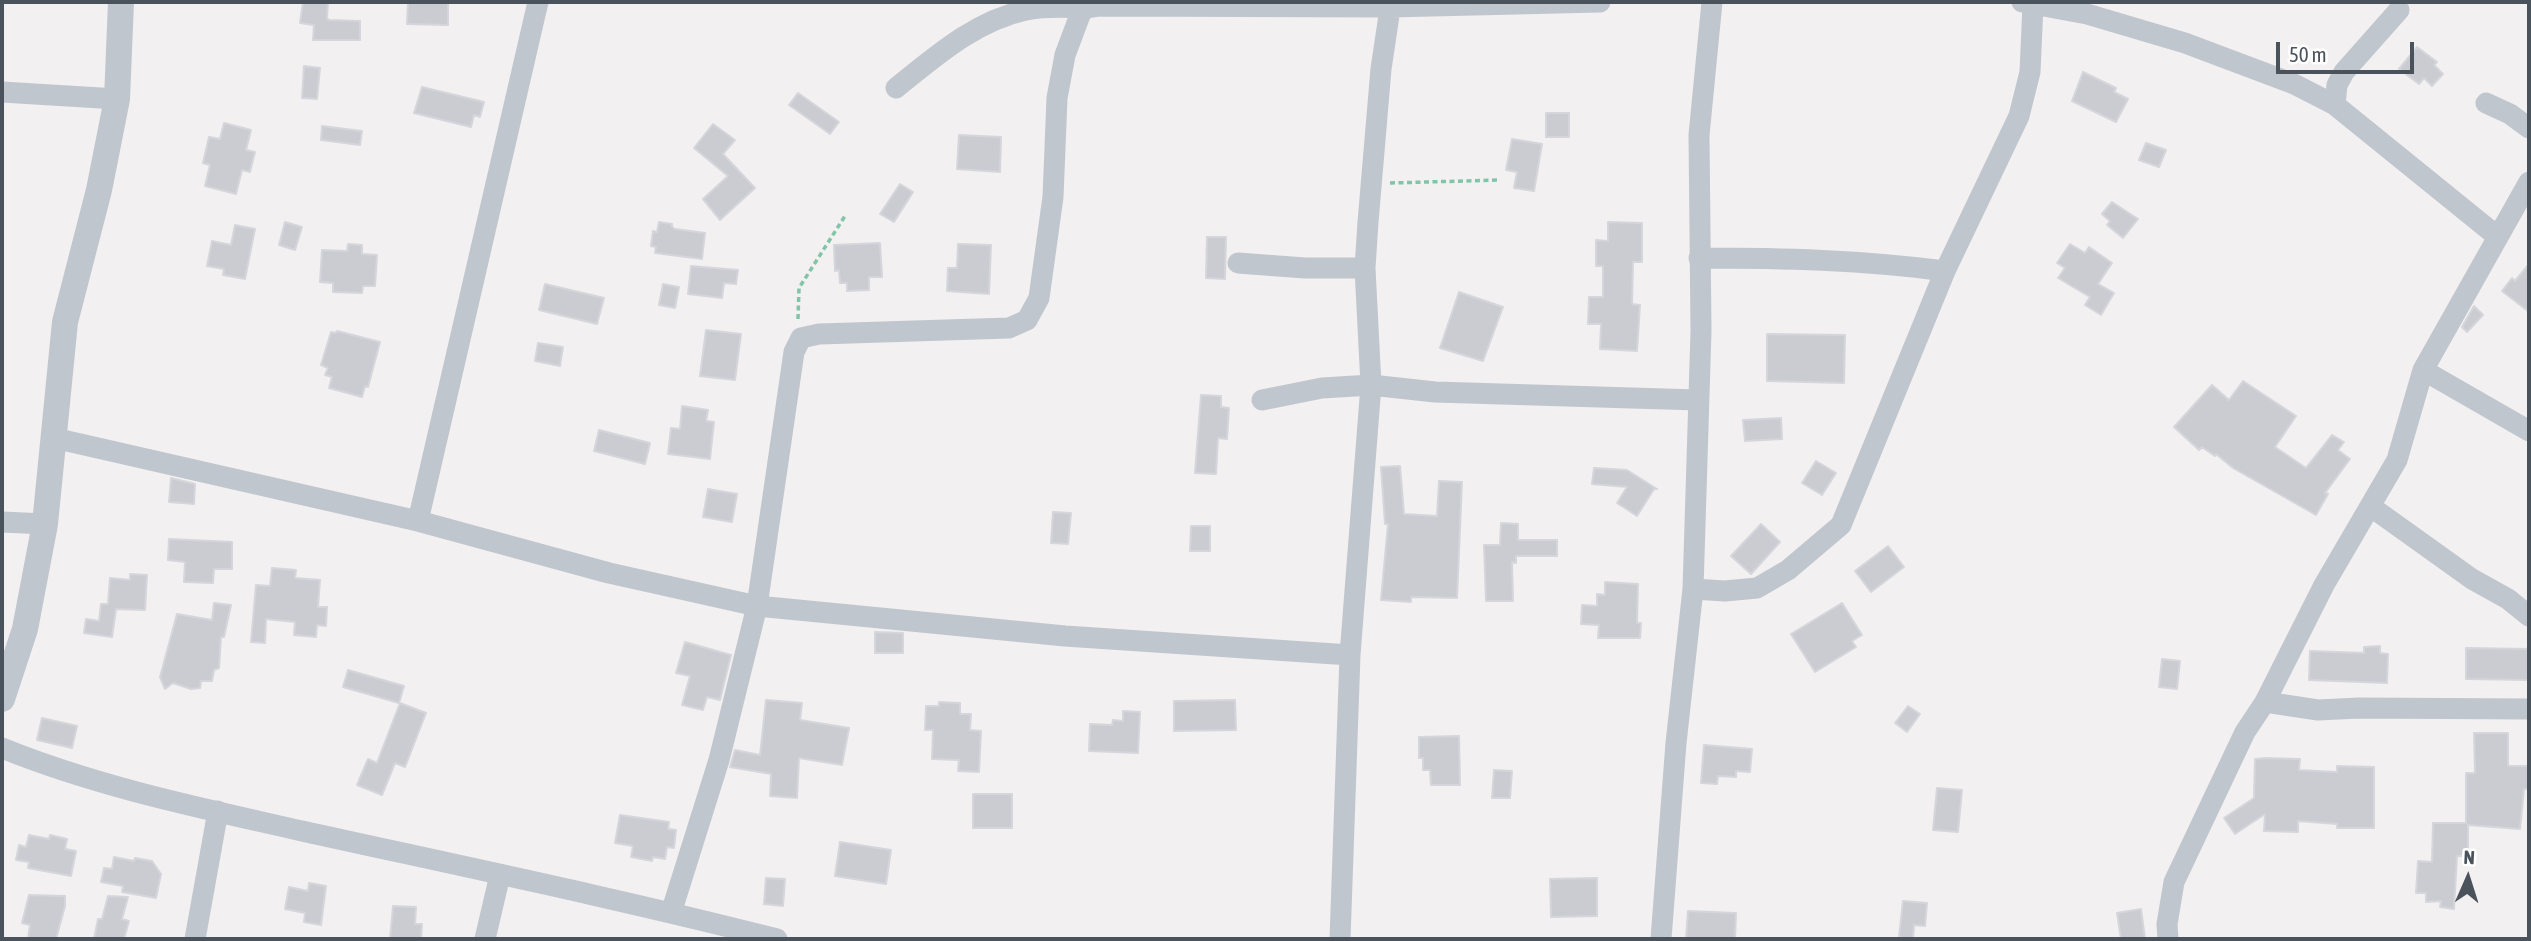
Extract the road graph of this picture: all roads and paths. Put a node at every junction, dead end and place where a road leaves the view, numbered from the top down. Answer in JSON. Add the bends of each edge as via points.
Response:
{"nodes":[{"id":1,"x":121,"y":2,"type":"edge"},
{"id":2,"x":538,"y":2,"type":"edge"},
{"id":3,"x":1600,"y":2,"type":"edge"},
{"id":4,"x":1712,"y":2,"type":"edge"},
{"id":5,"x":2027,"y":3,"type":"edge"},
{"id":6,"x":1391,"y":4,"type":"edge"},
{"id":7,"x":1087,"y":5,"type":"edge"},
{"id":8,"x":2399,"y":10,"type":"dead end"},
{"id":9,"x":896,"y":88,"type":"dead end"},
{"id":10,"x":2,"y":92,"type":"edge"},
{"id":11,"x":117,"y":99,"type":"junction"},
{"id":12,"x":2486,"y":103,"type":"dead end"},
{"id":13,"x":2335,"y":105,"type":"junction"},
{"id":14,"x":2529,"y":128,"type":"edge"},
{"id":15,"x":1500,"y":180,"type":"dead end"},
{"id":16,"x":2529,"y":182,"type":"edge"},
{"id":17,"x":1371,"y":183,"type":"junction"},
{"id":18,"x":845,"y":216,"type":"dead end"},
{"id":19,"x":2498,"y":237,"type":"junction"},
{"id":20,"x":1699,"y":258,"type":"junction"},
{"id":21,"x":1238,"y":263,"type":"dead end"},
{"id":22,"x":1366,"y":268,"type":"junction"},
{"id":23,"x":1945,"y":271,"type":"junction"},
{"id":24,"x":801,"y":338,"type":"junction"},
{"id":25,"x":2423,"y":370,"type":"junction"},
{"id":26,"x":1371,"y":385,"type":"junction"},
{"id":27,"x":1262,"y":400,"type":"dead end"},
{"id":28,"x":1699,"y":400,"type":"junction"},
{"id":29,"x":2529,"y":431,"type":"edge"},
{"id":30,"x":54,"y":438,"type":"junction"},
{"id":31,"x":2370,"y":506,"type":"junction"},
{"id":32,"x":418,"y":521,"type":"junction"},
{"id":33,"x":2,"y":522,"type":"edge"},
{"id":34,"x":45,"y":524,"type":"junction"},
{"id":35,"x":1693,"y":589,"type":"junction"},
{"id":36,"x":757,"y":606,"type":"junction"},
{"id":37,"x":2529,"y":617,"type":"edge"},
{"id":38,"x":1350,"y":655,"type":"junction"},
{"id":39,"x":2,"y":699,"type":"edge"},
{"id":40,"x":2265,"y":702,"type":"junction"},
{"id":41,"x":2529,"y":709,"type":"edge"},
{"id":42,"x":2,"y":748,"type":"edge"},
{"id":43,"x":218,"y":811,"type":"junction"},
{"id":44,"x":500,"y":875,"type":"junction"},
{"id":45,"x":671,"y":913,"type":"junction"},
{"id":46,"x":195,"y":939,"type":"edge"},
{"id":47,"x":485,"y":939,"type":"edge"},
{"id":48,"x":777,"y":939,"type":"edge"},
{"id":49,"x":1340,"y":939,"type":"edge"},
{"id":50,"x":1661,"y":939,"type":"edge"},
{"id":51,"x":2168,"y":939,"type":"edge"}],
"edges":[{"from":1,"to":11,"type":"street"},
{"from":2,"to":32,"type":"street"},
{"from":3,"to":6,"type":"street"},
{"from":4,"to":20,"type":"street","via":[[1699,135]]},
{"from":5,"to":13,"type":"street","via":[[2087,14],[2185,43],[2294,84]]},
{"from":5,"to":23,"type":"street","via":[[2030,72],[2019,116]]},
{"from":6,"to":7,"type":"street"},
{"from":6,"to":17,"type":"street"},
{"from":7,"to":9,"type":"street","via":[[1026,10],[988,23],[954,42]]},
{"from":7,"to":24,"type":"street","via":[[1063,66],[1041,285],[1027,320],[1009,328]]},
{"from":8,"to":13,"type":"street","via":[[2344,72]]},
{"from":10,"to":11,"type":"street"},
{"from":11,"to":30,"type":"street","via":[[65,321]]},
{"from":12,"to":14,"type":"street"},
{"from":13,"to":19,"type":"street"},
{"from":15,"to":17,"type":"path"},
{"from":16,"to":19,"type":"street"},
{"from":17,"to":22,"type":"street"},
{"from":18,"to":24,"type":"path","via":[[799,288]]},
{"from":19,"to":25,"type":"street"},
{"from":20,"to":23,"type":"street","via":[[1883,262]]},
{"from":20,"to":28,"type":"street"},
{"from":21,"to":22,"type":"street"},
{"from":22,"to":26,"type":"street"},
{"from":23,"to":35,"type":"street","via":[[1841,525],[1788,570],[1757,588]]},
{"from":24,"to":36,"type":"street","via":[[794,352]]},
{"from":25,"to":29,"type":"street"},
{"from":25,"to":31,"type":"street","via":[[2397,460]]},
{"from":26,"to":27,"type":"street","via":[[1322,388]]},
{"from":26,"to":28,"type":"street","via":[[1435,392]]},
{"from":26,"to":38,"type":"street"},
{"from":28,"to":35,"type":"street"},
{"from":30,"to":32,"type":"street"},
{"from":30,"to":34,"type":"street"},
{"from":31,"to":37,"type":"street"},
{"from":31,"to":40,"type":"street"},
{"from":32,"to":36,"type":"street","via":[[609,573]]},
{"from":33,"to":34,"type":"street"},
{"from":34,"to":39,"type":"street","via":[[24,629]]},
{"from":35,"to":50,"type":"street"},
{"from":36,"to":38,"type":"street","via":[[1065,636]]},
{"from":36,"to":45,"type":"street","via":[[719,760]]},
{"from":38,"to":49,"type":"street"},
{"from":40,"to":41,"type":"street","via":[[2318,710]]},
{"from":40,"to":51,"type":"street","via":[[2245,732],[2174,883]]},
{"from":42,"to":43,"type":"street","via":[[140,794]]},
{"from":43,"to":44,"type":"street"},
{"from":43,"to":46,"type":"street"},
{"from":44,"to":45,"type":"street"},
{"from":44,"to":47,"type":"street"},
{"from":45,"to":48,"type":"street"}]}
